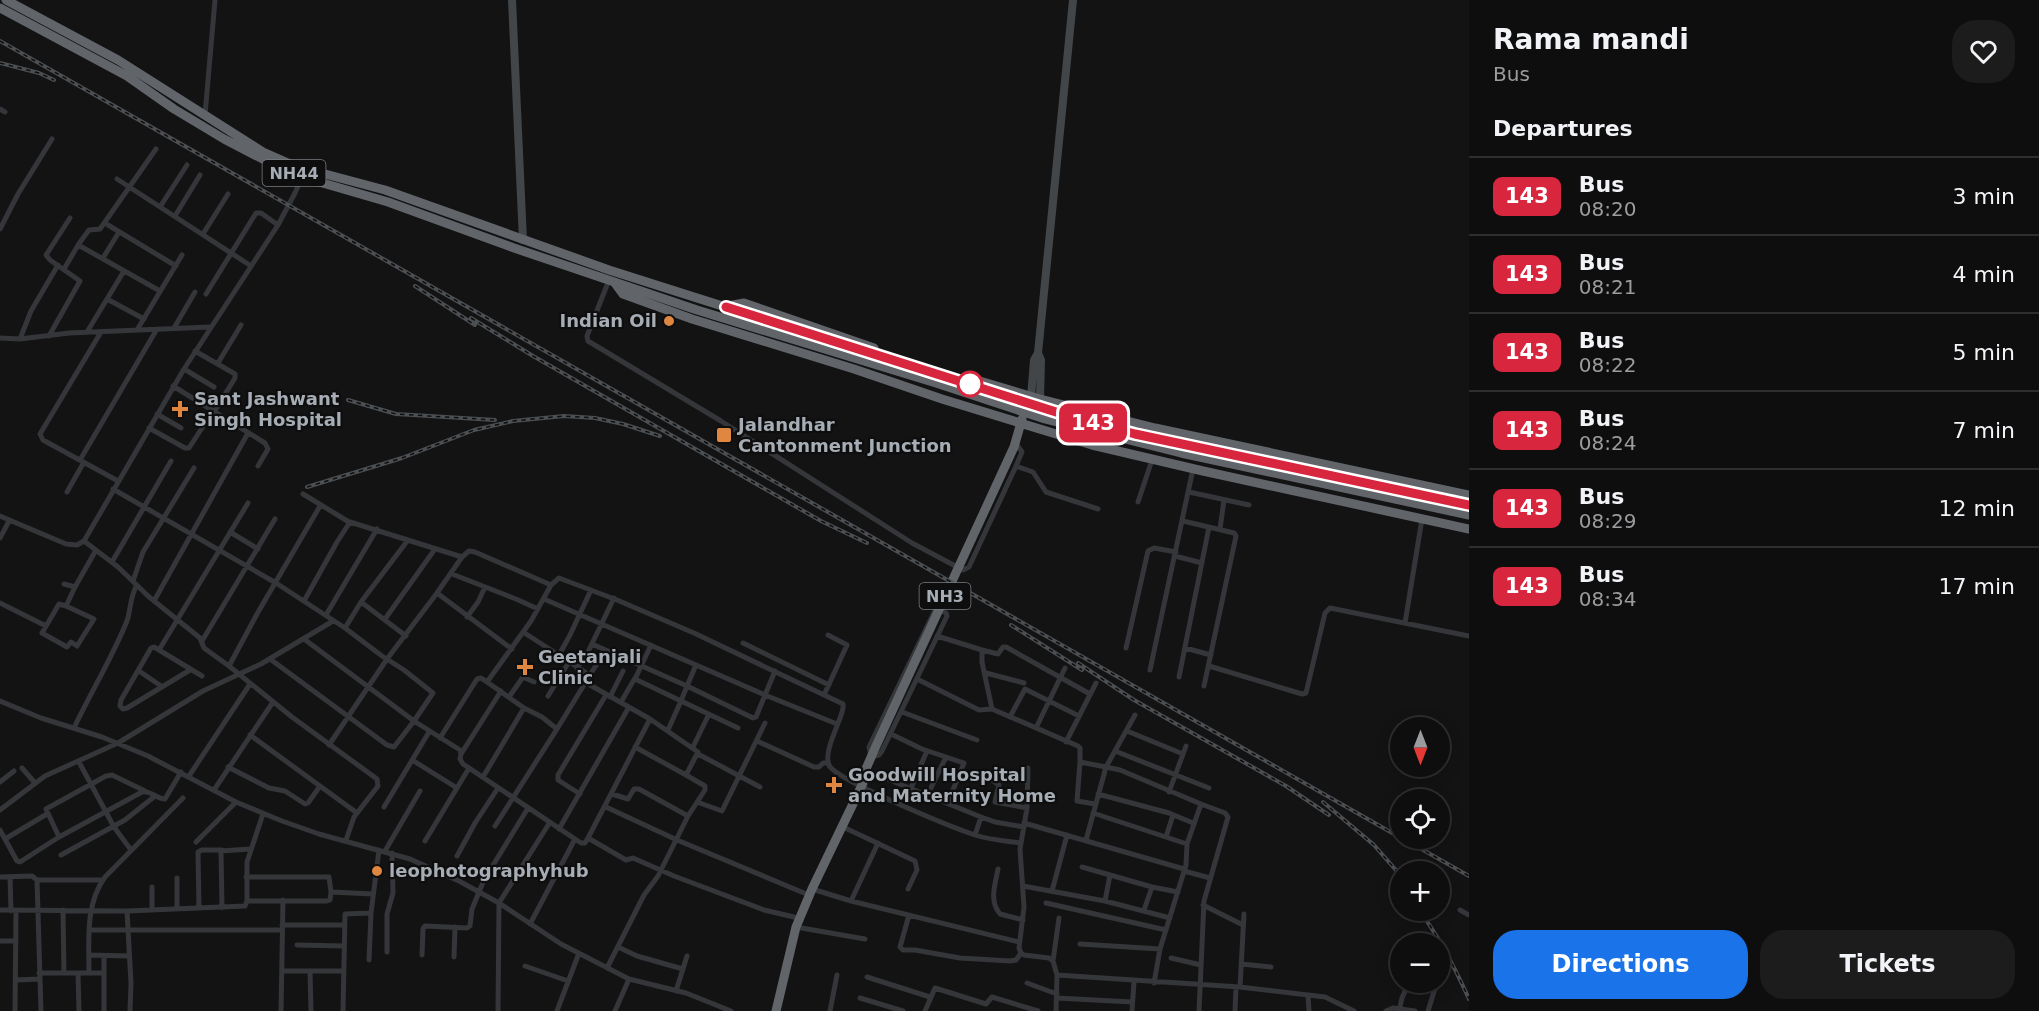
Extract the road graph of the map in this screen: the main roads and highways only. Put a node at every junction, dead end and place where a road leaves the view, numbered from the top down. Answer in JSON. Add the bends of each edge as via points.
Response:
{"nodes":[{"id":1,"x":6,"y":0,"type":"edge"},
{"id":2,"x":0,"y":8,"type":"edge"},
{"id":3,"x":611,"y":281,"type":"junction"},
{"id":4,"x":726,"y":307,"type":"junction"},
{"id":5,"x":999,"y":387,"type":"junction"},
{"id":6,"x":1035,"y":398,"type":"junction"},
{"id":7,"x":1064,"y":405,"type":"junction"},
{"id":8,"x":998,"y":417,"type":"junction"},
{"id":9,"x":1029,"y":426,"type":"junction"},
{"id":10,"x":1057,"y":435,"type":"junction"},
{"id":11,"x":1015,"y":441,"type":"junction"},
{"id":12,"x":1469,"y":495,"type":"edge"},
{"id":13,"x":1393,"y":500,"type":"junction"},
{"id":14,"x":1358,"y":505,"type":"junction"},
{"id":15,"x":1469,"y":505,"type":"edge"},
{"id":16,"x":1469,"y":515,"type":"edge"},
{"id":17,"x":1469,"y":529,"type":"edge"},
{"id":18,"x":861,"y":780,"type":"junction"},
{"id":19,"x":808,"y":891,"type":"junction"},
{"id":20,"x":769,"y":1011,"type":"edge"},
{"id":21,"x":776,"y":1011,"type":"edge"}],
"edges":[{"from":1,"to":4,"type":"highway","number":"NH44","via":[[118,60],[263,152],[295,166],[385,190]]},
{"from":2,"to":3,"type":"highway","number":"NH44","via":[[127,76],[200,126],[278,167]]},
{"from":3,"to":8,"type":"highway","via":[[623,294],[692,319]]},
{"from":3,"to":13,"type":"highway","number":"NH44","via":[[1045,419]]},
{"from":4,"to":5,"type":"highway","via":[[744,303]]},
{"from":4,"to":15,"type":"highway","number":"NH44","via":[[1135,434]]},
{"from":5,"to":6,"type":"highway"},
{"from":5,"to":8,"type":"highway","via":[[1007,401]]},
{"from":6,"to":7,"type":"highway"},
{"from":6,"to":9,"type":"highway","number":"NH3"},
{"from":7,"to":10,"type":"highway","via":[[1053,415]]},
{"from":7,"to":12,"type":"highway"},
{"from":8,"to":9,"type":"highway"},
{"from":8,"to":11,"type":"highway"},
{"from":9,"to":10,"type":"highway"},
{"from":9,"to":11,"type":"highway","number":"NH3"},
{"from":10,"to":14,"type":"highway"},
{"from":11,"to":18,"type":"highway","number":"NH3"},
{"from":13,"to":14,"type":"highway"},
{"from":13,"to":16,"type":"highway","number":"NH44"},
{"from":14,"to":17,"type":"highway"},
{"from":18,"to":19,"type":"highway","number":"NH3"},
{"from":18,"to":19,"type":"highway","number":"NH3"},
{"from":19,"to":20,"type":"highway","number":"NH3","via":[[786,939]]},
{"from":19,"to":21,"type":"highway","number":"NH3"}]}
